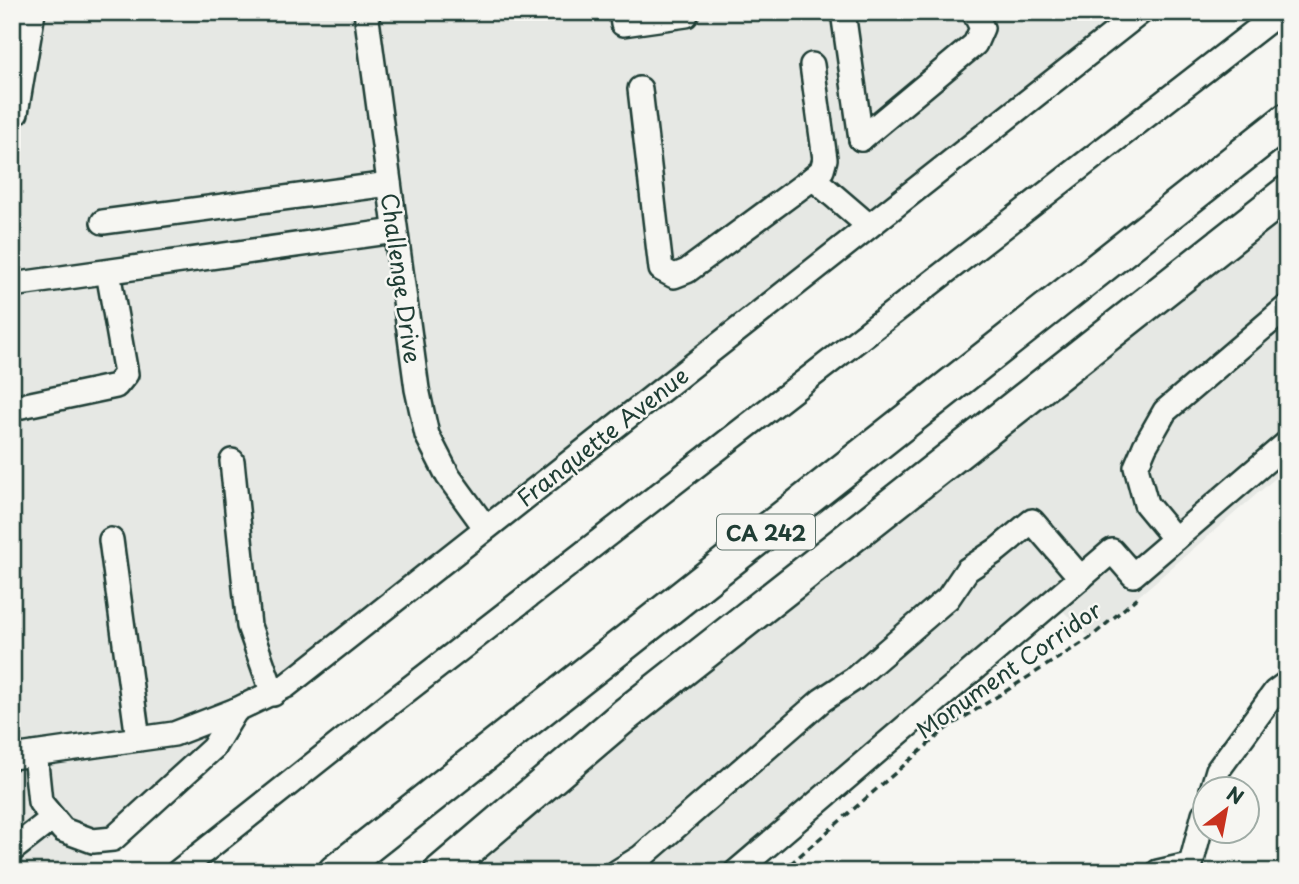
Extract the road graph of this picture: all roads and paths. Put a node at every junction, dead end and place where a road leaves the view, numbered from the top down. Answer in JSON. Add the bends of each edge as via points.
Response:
{"nodes":[{"id":1,"x":33,"y":12,"type":"edge"},
{"id":2,"x":366,"y":12,"type":"edge"},
{"id":3,"x":621,"y":12,"type":"edge"},
{"id":4,"x":843,"y":12,"type":"edge"},
{"id":5,"x":974,"y":12,"type":"edge"},
{"id":6,"x":1141,"y":12,"type":"edge"},
{"id":7,"x":1280,"y":12,"type":"edge"},
{"id":8,"x":686,"y":15,"type":"dead end"},
{"id":9,"x":812,"y":65,"type":"dead end"},
{"id":10,"x":640,"y":89,"type":"dead end"},
{"id":11,"x":1287,"y":107,"type":"edge"},
{"id":12,"x":12,"y":116,"type":"edge"},
{"id":13,"x":1287,"y":120,"type":"edge"},
{"id":14,"x":813,"y":178,"type":"junction"},
{"id":15,"x":389,"y":184,"type":"junction"},
{"id":16,"x":1196,"y":192,"type":"junction"},
{"id":17,"x":1287,"y":195,"type":"edge"},
{"id":18,"x":103,"y":222,"type":"dead end"},
{"id":19,"x":869,"y":226,"type":"junction"},
{"id":20,"x":395,"y":231,"type":"junction"},
{"id":21,"x":108,"y":272,"type":"junction"},
{"id":22,"x":12,"y":285,"type":"edge"},
{"id":23,"x":1287,"y":307,"type":"edge"},
{"id":24,"x":12,"y":408,"type":"edge"},
{"id":25,"x":1287,"y":443,"type":"edge"},
{"id":26,"x":232,"y":461,"type":"dead end"},
{"id":27,"x":485,"y":527,"type":"junction"},
{"id":28,"x":1175,"y":539,"type":"junction"},
{"id":29,"x":111,"y":540,"type":"dead end"},
{"id":30,"x":1081,"y":578,"type":"junction"},
{"id":31,"x":1142,"y":593,"type":"dead end"},
{"id":32,"x":1287,"y":683,"type":"edge"},
{"id":33,"x":272,"y":694,"type":"junction"},
{"id":34,"x":236,"y":710,"type":"junction"},
{"id":35,"x":138,"y":739,"type":"junction"},
{"id":36,"x":20,"y":756,"type":"edge"},
{"id":37,"x":1216,"y":776,"type":"edge"},
{"id":38,"x":53,"y":818,"type":"junction"},
{"id":39,"x":1196,"y":846,"type":"edge"},
{"id":40,"x":12,"y":850,"type":"edge"},
{"id":41,"x":1189,"y":869,"type":"edge"},
{"id":42,"x":178,"y":872,"type":"edge"},
{"id":43,"x":335,"y":872,"type":"edge"},
{"id":44,"x":441,"y":872,"type":"edge"},
{"id":45,"x":618,"y":872,"type":"edge"},
{"id":46,"x":736,"y":872,"type":"edge"},
{"id":47,"x":781,"y":872,"type":"edge"},
{"id":48,"x":1158,"y":872,"type":"edge"}],
"edges":[{"from":1,"to":12,"type":"street"},
{"from":2,"to":15,"type":"street","name":"Challenge Drive"},
{"from":3,"to":8,"type":"street","via":[[623,24]]},
{"from":4,"to":5,"type":"street","via":[[861,139],[975,44],[982,28]]},
{"from":6,"to":19,"type":"street","name":"Franquette Avenue"},
{"from":7,"to":42,"type":"street"},
{"from":9,"to":14,"type":"street","via":[[825,159]]},
{"from":10,"to":14,"type":"street","via":[[662,269],[674,276]]},
{"from":11,"to":16,"type":"highway"},
{"from":13,"to":16,"type":"highway","number":"CA 242"},
{"from":14,"to":19,"type":"street"},
{"from":15,"to":18,"type":"street"},
{"from":15,"to":20,"type":"street","name":"Challenge Drive"},
{"from":16,"to":43,"type":"highway","number":"CA 242"},
{"from":17,"to":44,"type":"highway","number":"CA 242","via":[[625,715]]},
{"from":19,"to":27,"type":"street","name":"Franquette Avenue"},
{"from":20,"to":21,"type":"street"},
{"from":20,"to":27,"type":"street","name":"Challenge Drive","via":[[427,435],[448,476]]},
{"from":21,"to":22,"type":"street"},
{"from":21,"to":24,"type":"street","via":[[126,374],[116,386]]},
{"from":23,"to":28,"type":"street","via":[[1165,411],[1145,446],[1136,467],[1146,504]]},
{"from":25,"to":28,"type":"street"},
{"from":26,"to":33,"type":"street","via":[[249,625]]},
{"from":27,"to":33,"type":"street","name":"Franquette Avenue"},
{"from":28,"to":30,"type":"street","via":[[1133,575],[1112,551]]},
{"from":29,"to":35,"type":"street"},
{"from":30,"to":45,"type":"street","via":[[1032,521],[967,570],[948,598],[853,679],[822,700],[641,858]]},
{"from":30,"to":46,"type":"street"},
{"from":31,"to":47,"type":"path","name":"Monument Corridor","via":[[1090,638],[947,728]]},
{"from":32,"to":37,"type":"street","via":[[1275,692]]},
{"from":33,"to":34,"type":"street","name":"Franquette Avenue"},
{"from":34,"to":35,"type":"street","name":"Franquette Avenue","via":[[174,734]]},
{"from":34,"to":38,"type":"street","via":[[213,748],[113,839],[93,841],[63,830]]},
{"from":35,"to":36,"type":"street","name":"Franquette Avenue"},
{"from":36,"to":38,"type":"street","via":[[40,802]]},
{"from":38,"to":40,"type":"street"},
{"from":39,"to":41,"type":"street"},
{"from":41,"to":48,"type":"street"}]}
